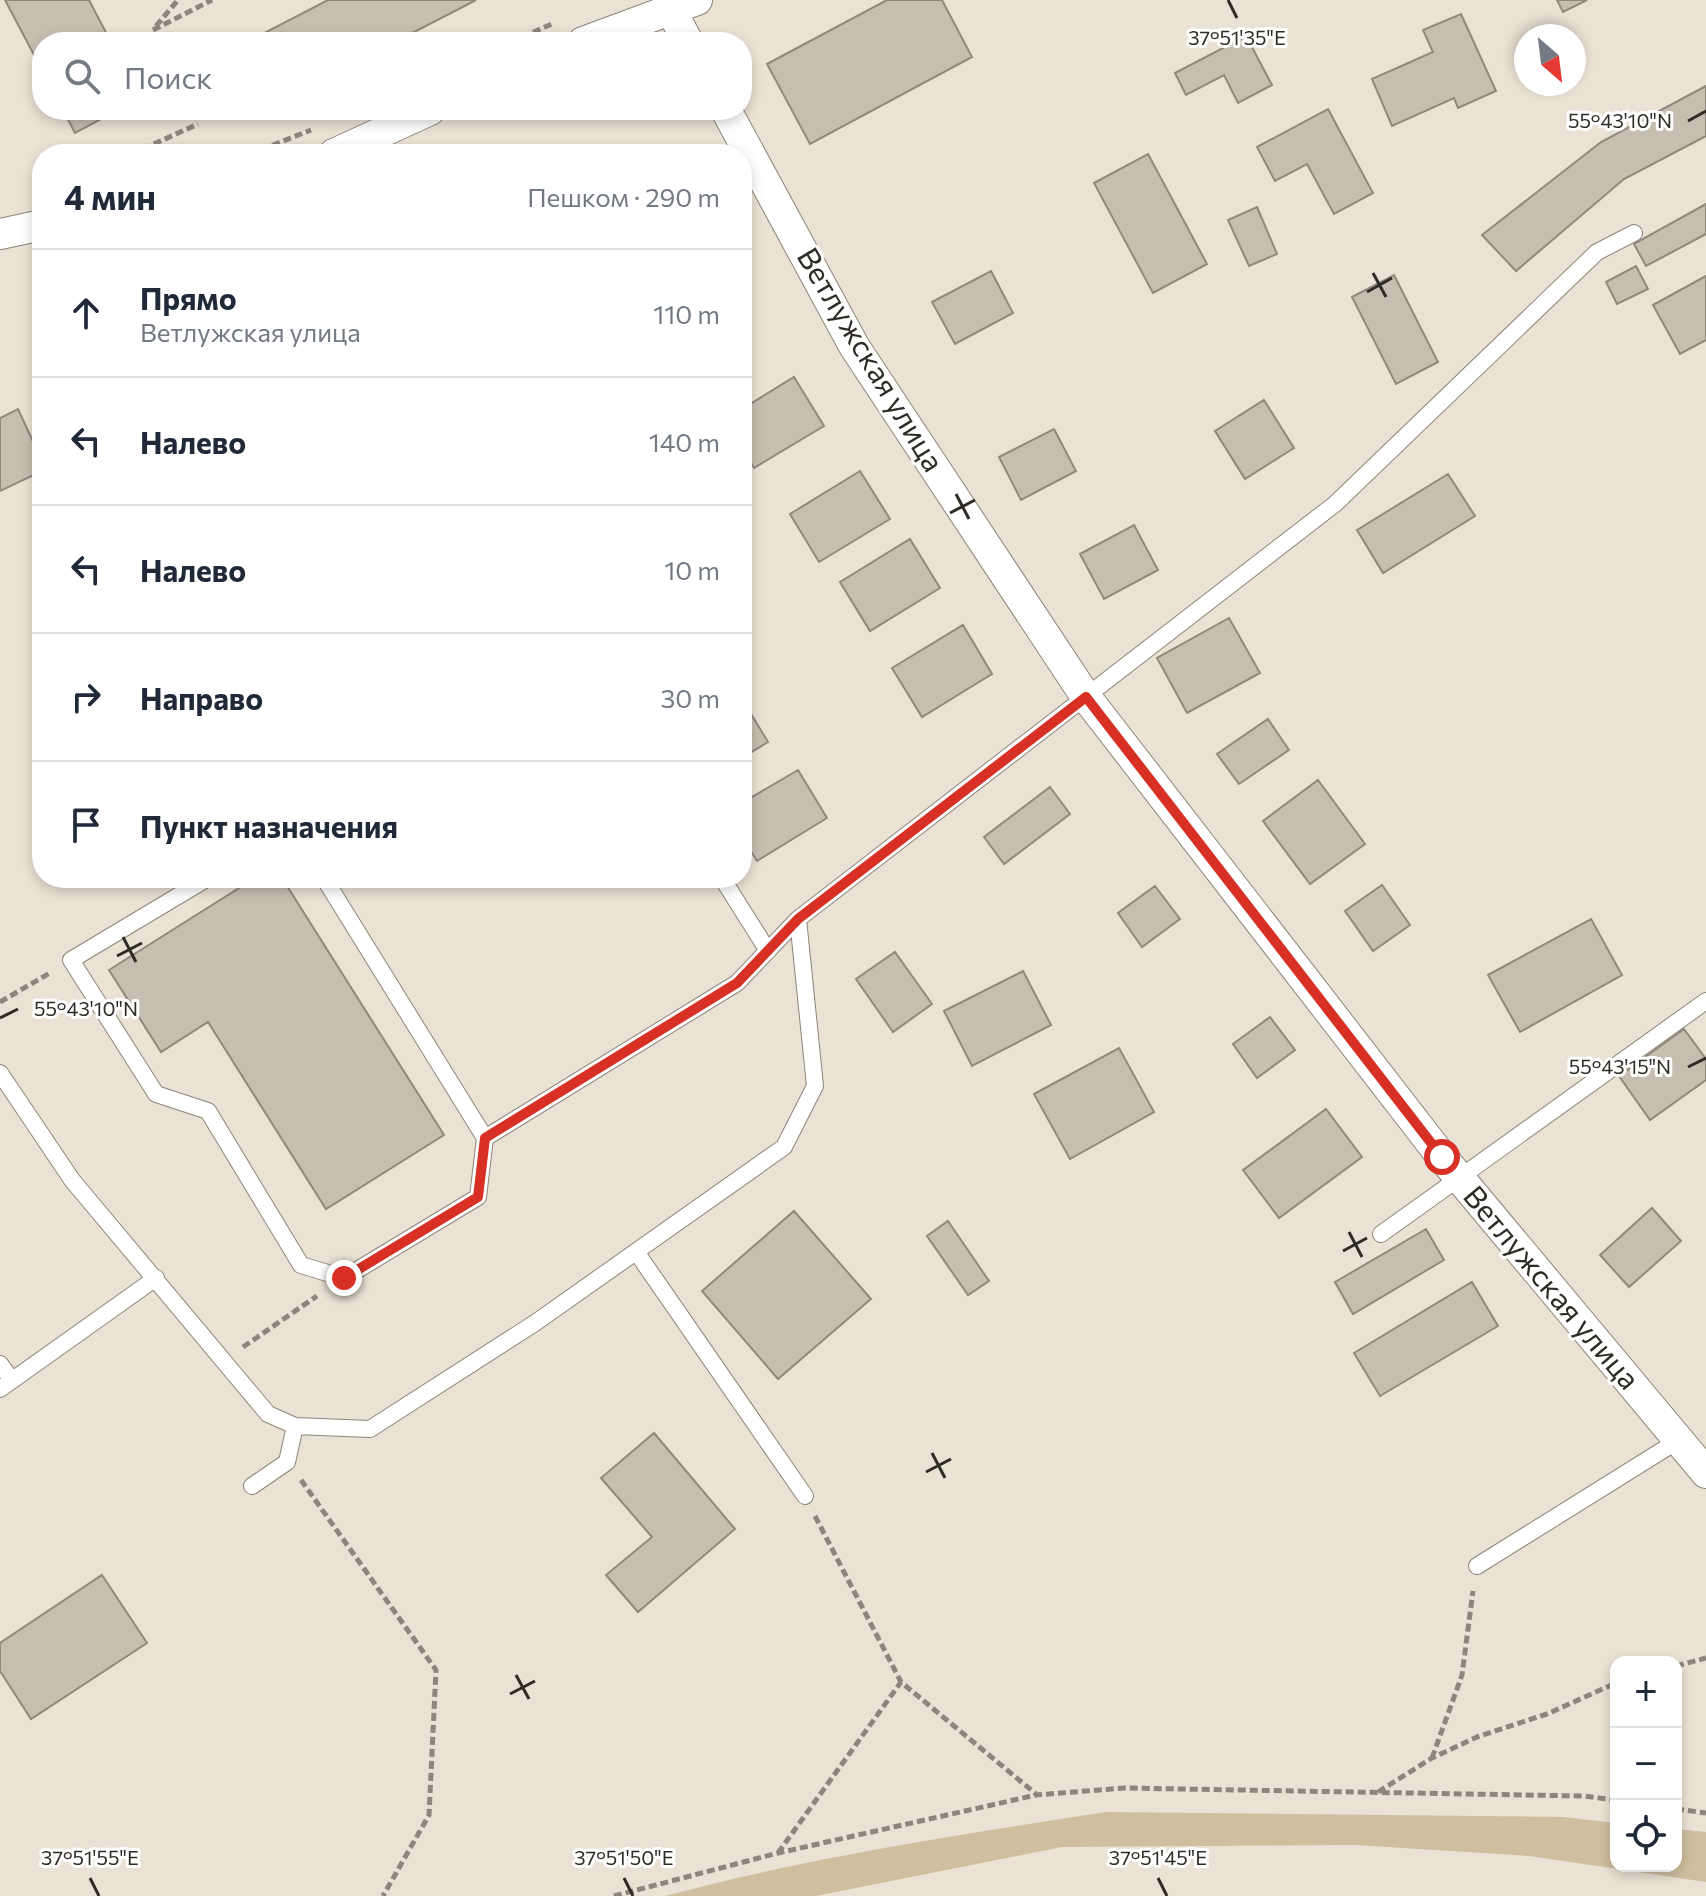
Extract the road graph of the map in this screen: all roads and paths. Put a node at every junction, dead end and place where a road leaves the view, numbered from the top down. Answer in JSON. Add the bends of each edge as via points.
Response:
{"nodes":[{"id":1,"x":178,"y":0,"type":"edge"},
{"id":2,"x":212,"y":0,"type":"edge"},
{"id":3,"x":684,"y":5,"type":"edge"},
{"id":4,"x":610,"y":32,"type":"edge"},
{"id":5,"x":687,"y":32,"type":"edge"},
{"id":6,"x":408,"y":120,"type":"edge"},
{"id":7,"x":731,"y":120,"type":"edge"},
{"id":8,"x":198,"y":124,"type":"dead end"},
{"id":9,"x":314,"y":128,"type":"dead end"},
{"id":10,"x":154,"y":144,"type":"edge"},
{"id":11,"x":275,"y":144,"type":"edge"},
{"id":12,"x":356,"y":144,"type":"edge"},
{"id":13,"x":744,"y":144,"type":"edge"},
{"id":14,"x":752,"y":158,"type":"edge"},
{"id":15,"x":32,"y":227,"type":"edge"},
{"id":16,"x":1634,"y":233,"type":"dead end"},
{"id":17,"x":0,"y":234,"type":"edge"},
{"id":18,"x":1086,"y":697,"type":"junction"},
{"id":19,"x":191,"y":888,"type":"edge"},
{"id":20,"x":330,"y":888,"type":"edge"},
{"id":21,"x":728,"y":888,"type":"edge"},
{"id":22,"x":798,"y":919,"type":"junction"},
{"id":23,"x":768,"y":951,"type":"junction"},
{"id":24,"x":71,"y":960,"type":"junction"},
{"id":25,"x":1706,"y":1001,"type":"edge"},
{"id":26,"x":0,"y":1002,"type":"edge"},
{"id":27,"x":0,"y":1073,"type":"edge"},
{"id":28,"x":485,"y":1138,"type":"junction"},
{"id":29,"x":1458,"y":1176,"type":"junction"},
{"id":30,"x":1381,"y":1234,"type":"dead end"},
{"id":31,"x":637,"y":1253,"type":"junction"},
{"id":32,"x":346,"y":1276,"type":"junction"},
{"id":33,"x":156,"y":1278,"type":"junction"},
{"id":34,"x":242,"y":1348,"type":"dead end"},
{"id":35,"x":0,"y":1364,"type":"edge"},
{"id":36,"x":6,"y":1385,"type":"edge"},
{"id":37,"x":295,"y":1426,"type":"junction"},
{"id":38,"x":1679,"y":1440,"type":"junction"},
{"id":39,"x":287,"y":1462,"type":"junction"},
{"id":40,"x":1706,"y":1473,"type":"edge"},
{"id":41,"x":252,"y":1486,"type":"dead end"},
{"id":42,"x":805,"y":1496,"type":"joint"},
{"id":43,"x":1477,"y":1566,"type":"joint"},
{"id":44,"x":1706,"y":1658,"type":"edge"},
{"id":45,"x":1682,"y":1664,"type":"edge"},
{"id":46,"x":901,"y":1682,"type":"junction"},
{"id":47,"x":1610,"y":1686,"type":"edge"},
{"id":48,"x":1432,"y":1758,"type":"junction"},
{"id":49,"x":1377,"y":1793,"type":"junction"},
{"id":50,"x":1036,"y":1795,"type":"junction"},
{"id":51,"x":1610,"y":1799,"type":"edge"},
{"id":52,"x":1682,"y":1810,"type":"edge"},
{"id":53,"x":1706,"y":1813,"type":"edge"},
{"id":54,"x":778,"y":1853,"type":"junction"},
{"id":55,"x":383,"y":1896,"type":"edge"},
{"id":56,"x":614,"y":1896,"type":"edge"}],
"edges":[{"from":1,"to":2,"type":"path","via":[[153,30]]},
{"from":3,"to":4,"type":"street"},
{"from":3,"to":5,"type":"street"},
{"from":6,"to":12,"type":"street"},
{"from":7,"to":13,"type":"street","name":"Ветлужская улица"},
{"from":8,"to":10,"type":"path"},
{"from":9,"to":11,"type":"path"},
{"from":14,"to":18,"type":"street","name":"Ветлужская улица","via":[[854,346]]},
{"from":15,"to":17,"type":"street"},
{"from":16,"to":18,"type":"lane","via":[[1597,252],[1335,504]]},
{"from":18,"to":22,"type":"lane"},
{"from":18,"to":29,"type":"street","name":"Ветлужская улица"},
{"from":19,"to":24,"type":"lane"},
{"from":20,"to":28,"type":"lane"},
{"from":21,"to":23,"type":"lane"},
{"from":22,"to":23,"type":"lane"},
{"from":22,"to":31,"type":"lane","via":[[815,1086],[784,1147]]},
{"from":23,"to":28,"type":"lane","via":[[737,983]]},
{"from":24,"to":26,"type":"path"},
{"from":24,"to":32,"type":"lane","via":[[156,1094],[208,1111],[301,1265]]},
{"from":25,"to":29,"type":"lane"},
{"from":27,"to":33,"type":"lane","via":[[72,1180]]},
{"from":28,"to":32,"type":"lane","via":[[478,1197]]},
{"from":29,"to":30,"type":"lane"},
{"from":29,"to":38,"type":"street","name":"Ветлужская улица"},
{"from":31,"to":37,"type":"lane","via":[[370,1429]]},
{"from":31,"to":42,"type":"lane"},
{"from":32,"to":34,"type":"path"},
{"from":33,"to":36,"type":"lane"},
{"from":33,"to":37,"type":"lane","via":[[268,1414]]},
{"from":35,"to":36,"type":"lane"},
{"from":37,"to":39,"type":"lane"},
{"from":38,"to":40,"type":"street","name":"Ветлужская улица"},
{"from":38,"to":43,"type":"lane"},
{"from":39,"to":41,"type":"lane"},
{"from":39,"to":55,"type":"path","via":[[436,1670],[429,1815]]},
{"from":42,"to":46,"type":"path"},
{"from":43,"to":48,"type":"path","via":[[1462,1675]]},
{"from":44,"to":45,"type":"path"},
{"from":46,"to":50,"type":"path"},
{"from":46,"to":54,"type":"path"},
{"from":47,"to":48,"type":"path"},
{"from":48,"to":49,"type":"path"},
{"from":49,"to":50,"type":"path","via":[[1124,1788]]},
{"from":49,"to":51,"type":"path"},
{"from":50,"to":54,"type":"path"},
{"from":52,"to":53,"type":"path"},
{"from":54,"to":56,"type":"path"}]}
